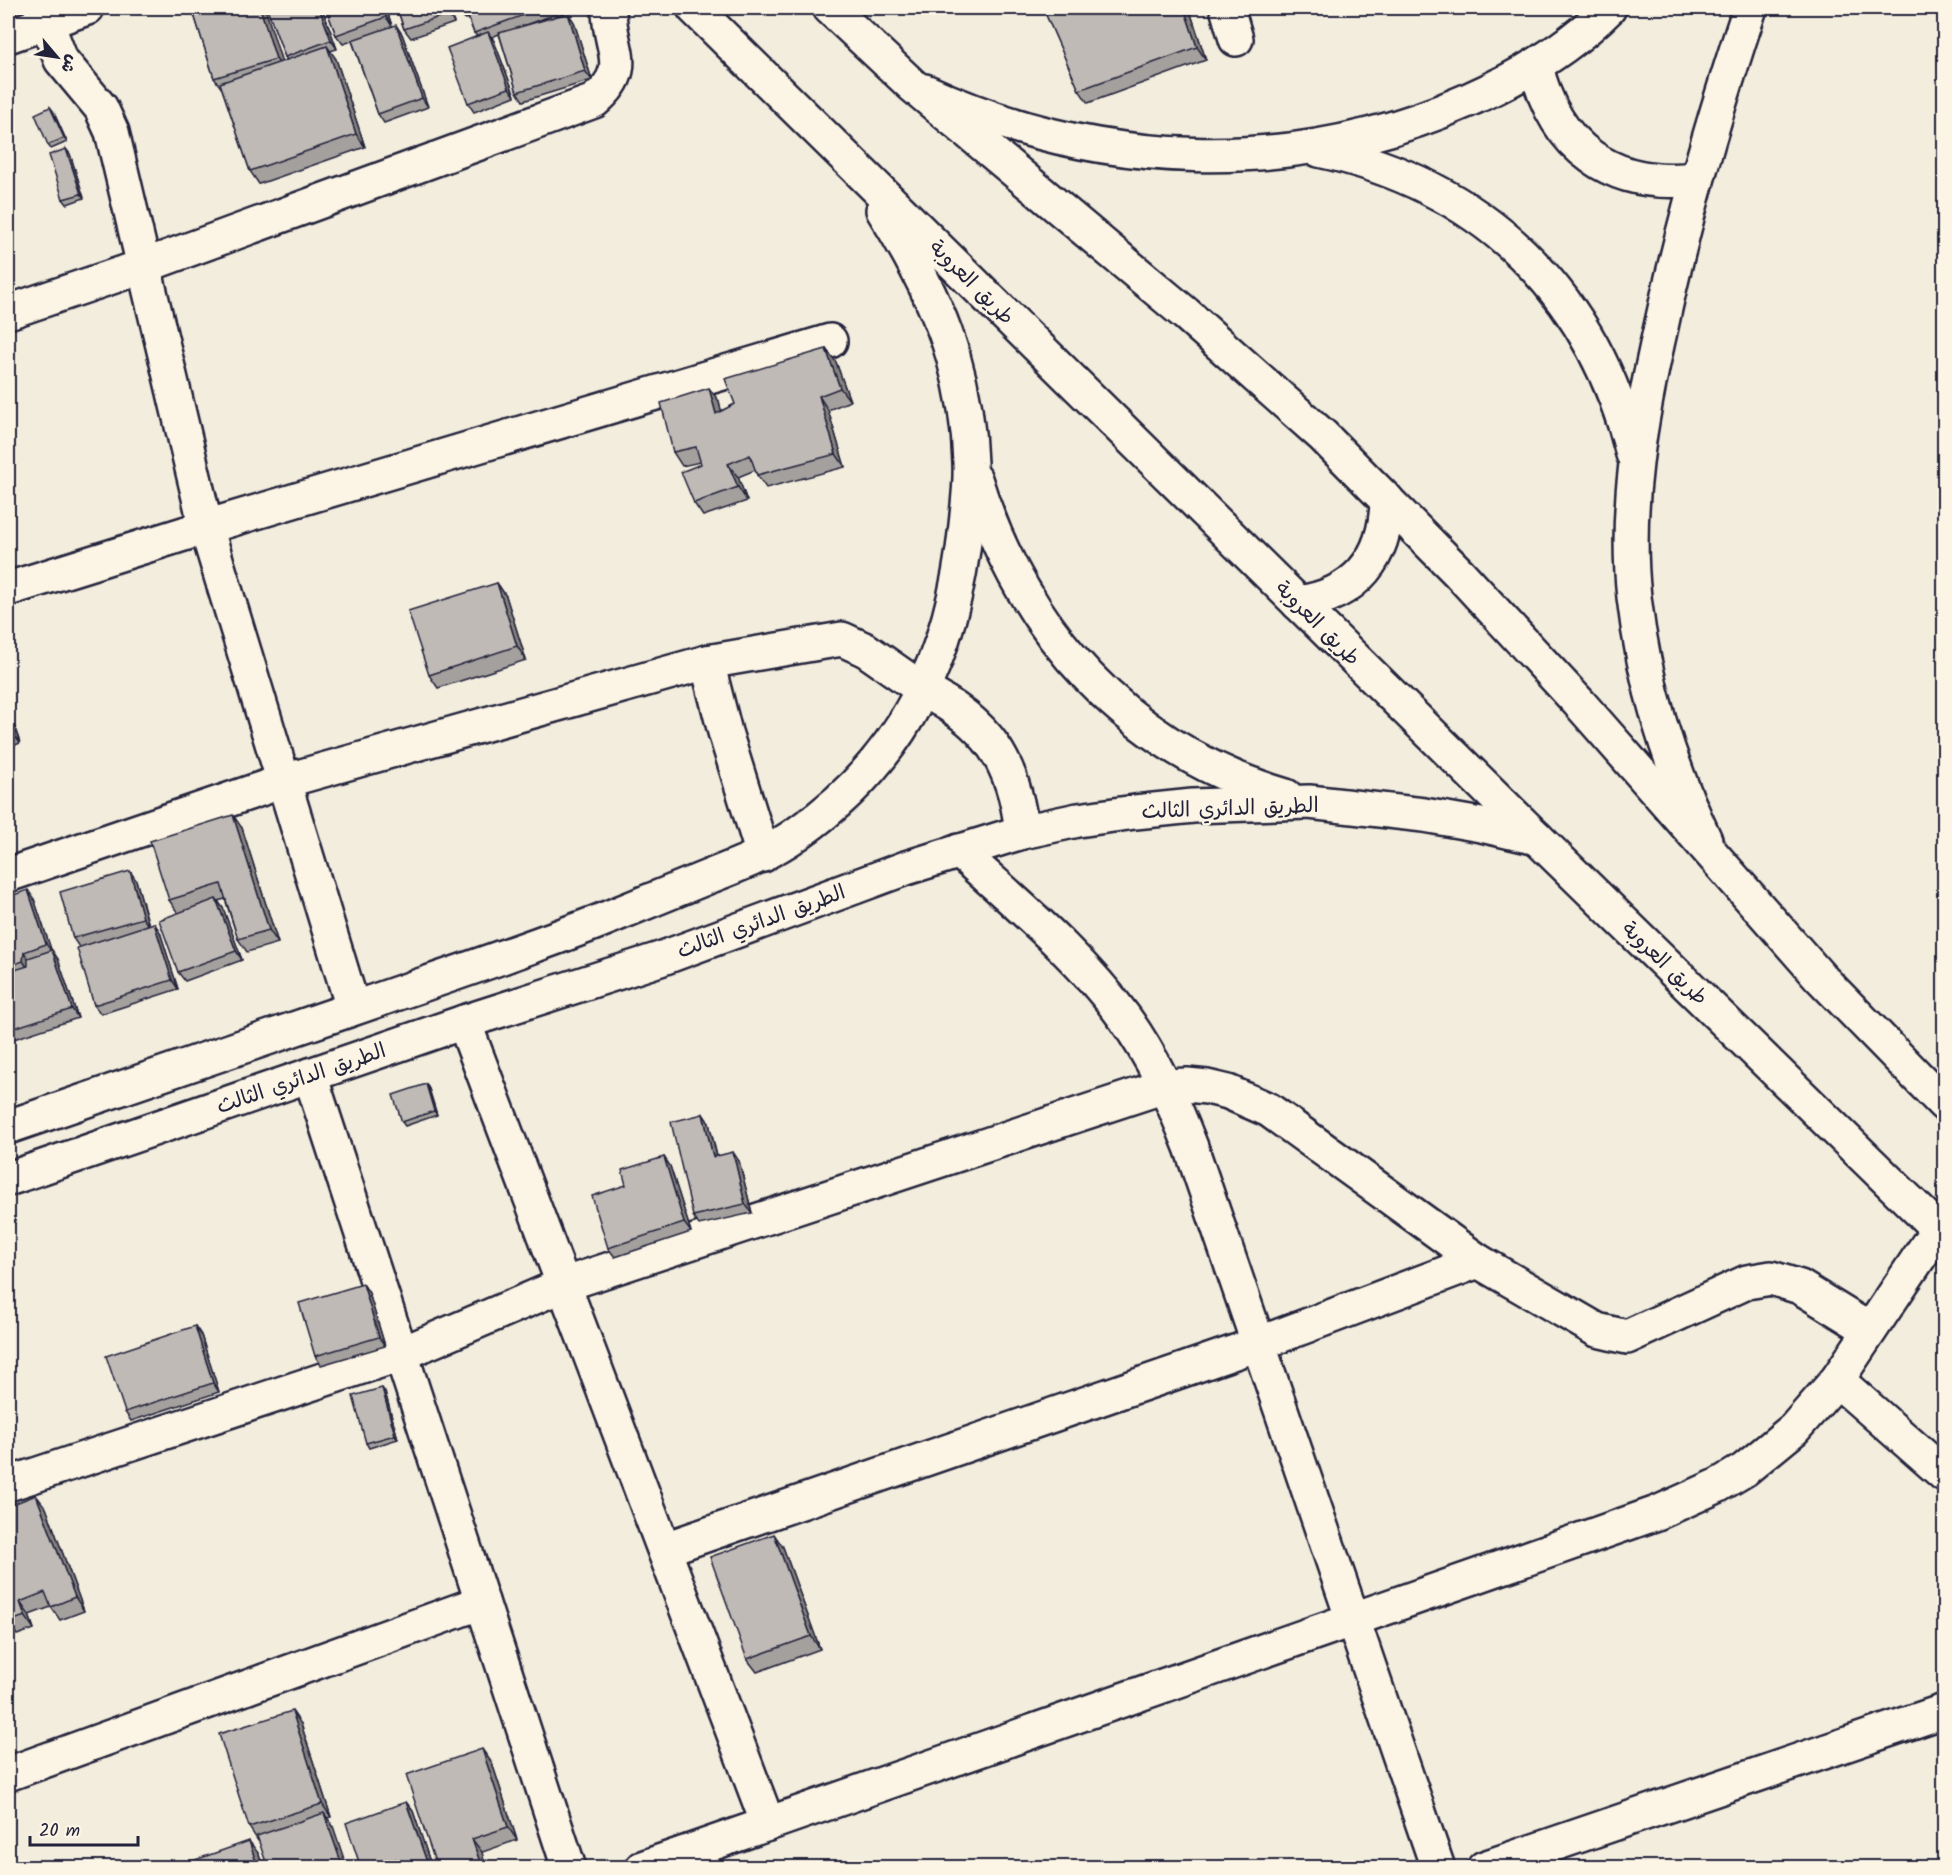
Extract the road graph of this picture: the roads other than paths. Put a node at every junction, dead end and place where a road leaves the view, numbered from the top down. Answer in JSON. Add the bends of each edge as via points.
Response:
{"nodes":[{"id":1,"x":87,"y":8,"type":"edge"},
{"id":2,"x":609,"y":8,"type":"edge"},
{"id":3,"x":694,"y":8,"type":"edge"},
{"id":4,"x":830,"y":8,"type":"edge"},
{"id":5,"x":1227,"y":8,"type":"edge"},
{"id":6,"x":1609,"y":8,"type":"edge"},
{"id":7,"x":1750,"y":8,"type":"edge"},
{"id":8,"x":44,"y":15,"type":"edge"},
{"id":9,"x":8,"y":36,"type":"edge"},
{"id":10,"x":1236,"y":39,"type":"dead end"},
{"id":11,"x":1536,"y":66,"type":"junction"},
{"id":12,"x":912,"y":85,"type":"junction"},
{"id":13,"x":1308,"y":147,"type":"junction"},
{"id":14,"x":856,"y":168,"type":"junction"},
{"id":15,"x":1696,"y":179,"type":"junction"},
{"id":16,"x":144,"y":266,"type":"junction"},
{"id":17,"x":8,"y":312,"type":"edge"},
{"id":18,"x":830,"y":341,"type":"dead end"},
{"id":19,"x":1635,"y":462,"type":"junction"},
{"id":20,"x":971,"y":465,"type":"junction"},
{"id":21,"x":1387,"y":500,"type":"junction"},
{"id":22,"x":206,"y":527,"type":"junction"},
{"id":23,"x":8,"y":589,"type":"edge"},
{"id":24,"x":1298,"y":603,"type":"junction"},
{"id":25,"x":707,"y":662,"type":"junction"},
{"id":26,"x":923,"y":690,"type":"junction"},
{"id":27,"x":284,"y":781,"type":"junction"},
{"id":28,"x":1309,"y":802,"type":"junction"},
{"id":29,"x":1022,"y":832,"type":"junction"},
{"id":30,"x":1537,"y":838,"type":"junction"},
{"id":31,"x":1709,"y":850,"type":"junction"},
{"id":32,"x":959,"y":851,"type":"junction"},
{"id":33,"x":763,"y":855,"type":"junction"},
{"id":34,"x":8,"y":875,"type":"edge"},
{"id":35,"x":353,"y":1008,"type":"junction"},
{"id":36,"x":464,"y":1022,"type":"junction"},
{"id":37,"x":310,"y":1075,"type":"junction"},
{"id":38,"x":1166,"y":1086,"type":"junction"},
{"id":39,"x":1944,"y":1104,"type":"edge"},
{"id":40,"x":8,"y":1127,"type":"edge"},
{"id":41,"x":8,"y":1179,"type":"edge"},
{"id":42,"x":1941,"y":1232,"type":"edge"},
{"id":43,"x":1478,"y":1261,"type":"junction"},
{"id":44,"x":564,"y":1284,"type":"junction"},
{"id":45,"x":1870,"y":1330,"type":"junction"},
{"id":46,"x":1258,"y":1344,"type":"junction"},
{"id":47,"x":401,"y":1354,"type":"junction"},
{"id":48,"x":1837,"y":1380,"type":"junction"},
{"id":49,"x":1944,"y":1474,"type":"edge"},
{"id":50,"x":8,"y":1484,"type":"edge"},
{"id":51,"x":665,"y":1549,"type":"junction"},
{"id":52,"x":482,"y":1602,"type":"junction"},
{"id":53,"x":1352,"y":1619,"type":"junction"},
{"id":54,"x":1944,"y":1711,"type":"edge"},
{"id":55,"x":8,"y":1774,"type":"edge"},
{"id":56,"x":768,"y":1824,"type":"junction"},
{"id":57,"x":648,"y":1866,"type":"edge"},
{"id":58,"x":569,"y":1868,"type":"edge"},
{"id":59,"x":1438,"y":1868,"type":"edge"},
{"id":60,"x":1484,"y":1868,"type":"edge"}],
"edges":[{"from":1,"to":8,"type":"main road"},
{"from":2,"to":16,"type":"main road","via":[[618,64],[614,79],[594,101]]},
{"from":3,"to":14,"type":"main road","name":"طريق العروبة"},
{"from":4,"to":12,"type":"main road"},
{"from":5,"to":10,"type":"main road"},
{"from":6,"to":11,"type":"main road"},
{"from":7,"to":15,"type":"main road"},
{"from":8,"to":9,"type":"main road"},
{"from":8,"to":16,"type":"main road","via":[[61,60],[101,108],[110,126]]},
{"from":11,"to":13,"type":"main road","via":[[1466,101],[1402,125]]},
{"from":11,"to":15,"type":"main road","via":[[1549,109],[1592,158],[1631,176],[1653,181]]},
{"from":12,"to":13,"type":"main road","via":[[1006,124],[1105,148],[1207,155],[1258,154]]},
{"from":12,"to":21,"type":"main road","via":[[1186,314],[1323,436]]},
{"from":13,"to":19,"type":"main road","via":[[1393,170],[1461,206],[1505,238],[1565,302],[1589,339],[1613,388]]},
{"from":14,"to":20,"type":"main road","via":[[898,233],[940,319],[963,397]]},
{"from":14,"to":24,"type":"main road","name":"طريق العروبة"},
{"from":15,"to":19,"type":"main road","via":[[1658,337]]},
{"from":16,"to":17,"type":"main road"},
{"from":16,"to":22,"type":"main road"},
{"from":18,"to":22,"type":"main road"},
{"from":19,"to":31,"type":"main road","via":[[1631,528],[1643,662],[1663,737]]},
{"from":20,"to":26,"type":"main road","via":[[951,617]]},
{"from":20,"to":28,"type":"main road","via":[[1001,551],[1023,592],[1048,630],[1085,673],[1145,726],[1183,751],[1234,777]]},
{"from":21,"to":24,"type":"main road","via":[[1383,538],[1364,571],[1334,594]]},
{"from":21,"to":31,"type":"main road","via":[[1581,705]]},
{"from":22,"to":23,"type":"main road"},
{"from":22,"to":27,"type":"main road"},
{"from":24,"to":30,"type":"main road","name":"طريق العروبة"},
{"from":25,"to":26,"type":"main road","via":[[842,639],[866,650]]},
{"from":25,"to":27,"type":"main road"},
{"from":25,"to":33,"type":"main road"},
{"from":26,"to":29,"type":"main road","via":[[968,716],[986,735],[1012,781]]},
{"from":26,"to":33,"type":"main road","via":[[904,724],[856,785],[827,812]]},
{"from":27,"to":34,"type":"main road"},
{"from":27,"to":35,"type":"main road"},
{"from":28,"to":29,"type":"main road","name":"الطريق الدائري الثالث","via":[[1136,812]]},
{"from":28,"to":30,"type":"main road","name":"الطريق الدائري الثالث","via":[[1424,816]]},
{"from":29,"to":32,"type":"main road","name":"الطريق الدائري الثالث"},
{"from":30,"to":42,"type":"main road","name":"طريق العروبة"},
{"from":31,"to":39,"type":"main road","via":[[1820,977]]},
{"from":32,"to":36,"type":"main road","name":"الطريق الدائري الثالث","via":[[660,959]]},
{"from":32,"to":38,"type":"main road","via":[[1098,984],[1135,1033]]},
{"from":33,"to":35,"type":"main road","via":[[560,936]]},
{"from":35,"to":40,"type":"main road"},
{"from":36,"to":37,"type":"main road","name":"الطريق الدائري الثالث"},
{"from":36,"to":44,"type":"main road"},
{"from":37,"to":41,"type":"main road","name":"الطريق الدائري الثالث"},
{"from":37,"to":47,"type":"main road"},
{"from":38,"to":43,"type":"main road","via":[[1208,1087],[1269,1110]]},
{"from":38,"to":44,"type":"main road"},
{"from":38,"to":46,"type":"main road","via":[[1191,1147]]},
{"from":42,"to":45,"type":"main road"},
{"from":43,"to":45,"type":"main road","via":[[1597,1330],[1627,1337],[1747,1282],[1771,1278],[1800,1287]]},
{"from":43,"to":46,"type":"main road"},
{"from":44,"to":47,"type":"main road"},
{"from":44,"to":51,"type":"main road"},
{"from":45,"to":48,"type":"main road"},
{"from":46,"to":51,"type":"main road"},
{"from":46,"to":53,"type":"main road"},
{"from":47,"to":50,"type":"main road"},
{"from":47,"to":52,"type":"main road"},
{"from":48,"to":49,"type":"main road"},
{"from":48,"to":53,"type":"main road","via":[[1794,1429],[1744,1470],[1717,1486],[1657,1513]]},
{"from":51,"to":56,"type":"main road"},
{"from":52,"to":55,"type":"main road"},
{"from":52,"to":58,"type":"main road"},
{"from":53,"to":56,"type":"main road"},
{"from":53,"to":59,"type":"main road"},
{"from":54,"to":60,"type":"main road"},
{"from":56,"to":57,"type":"main road"}]}
